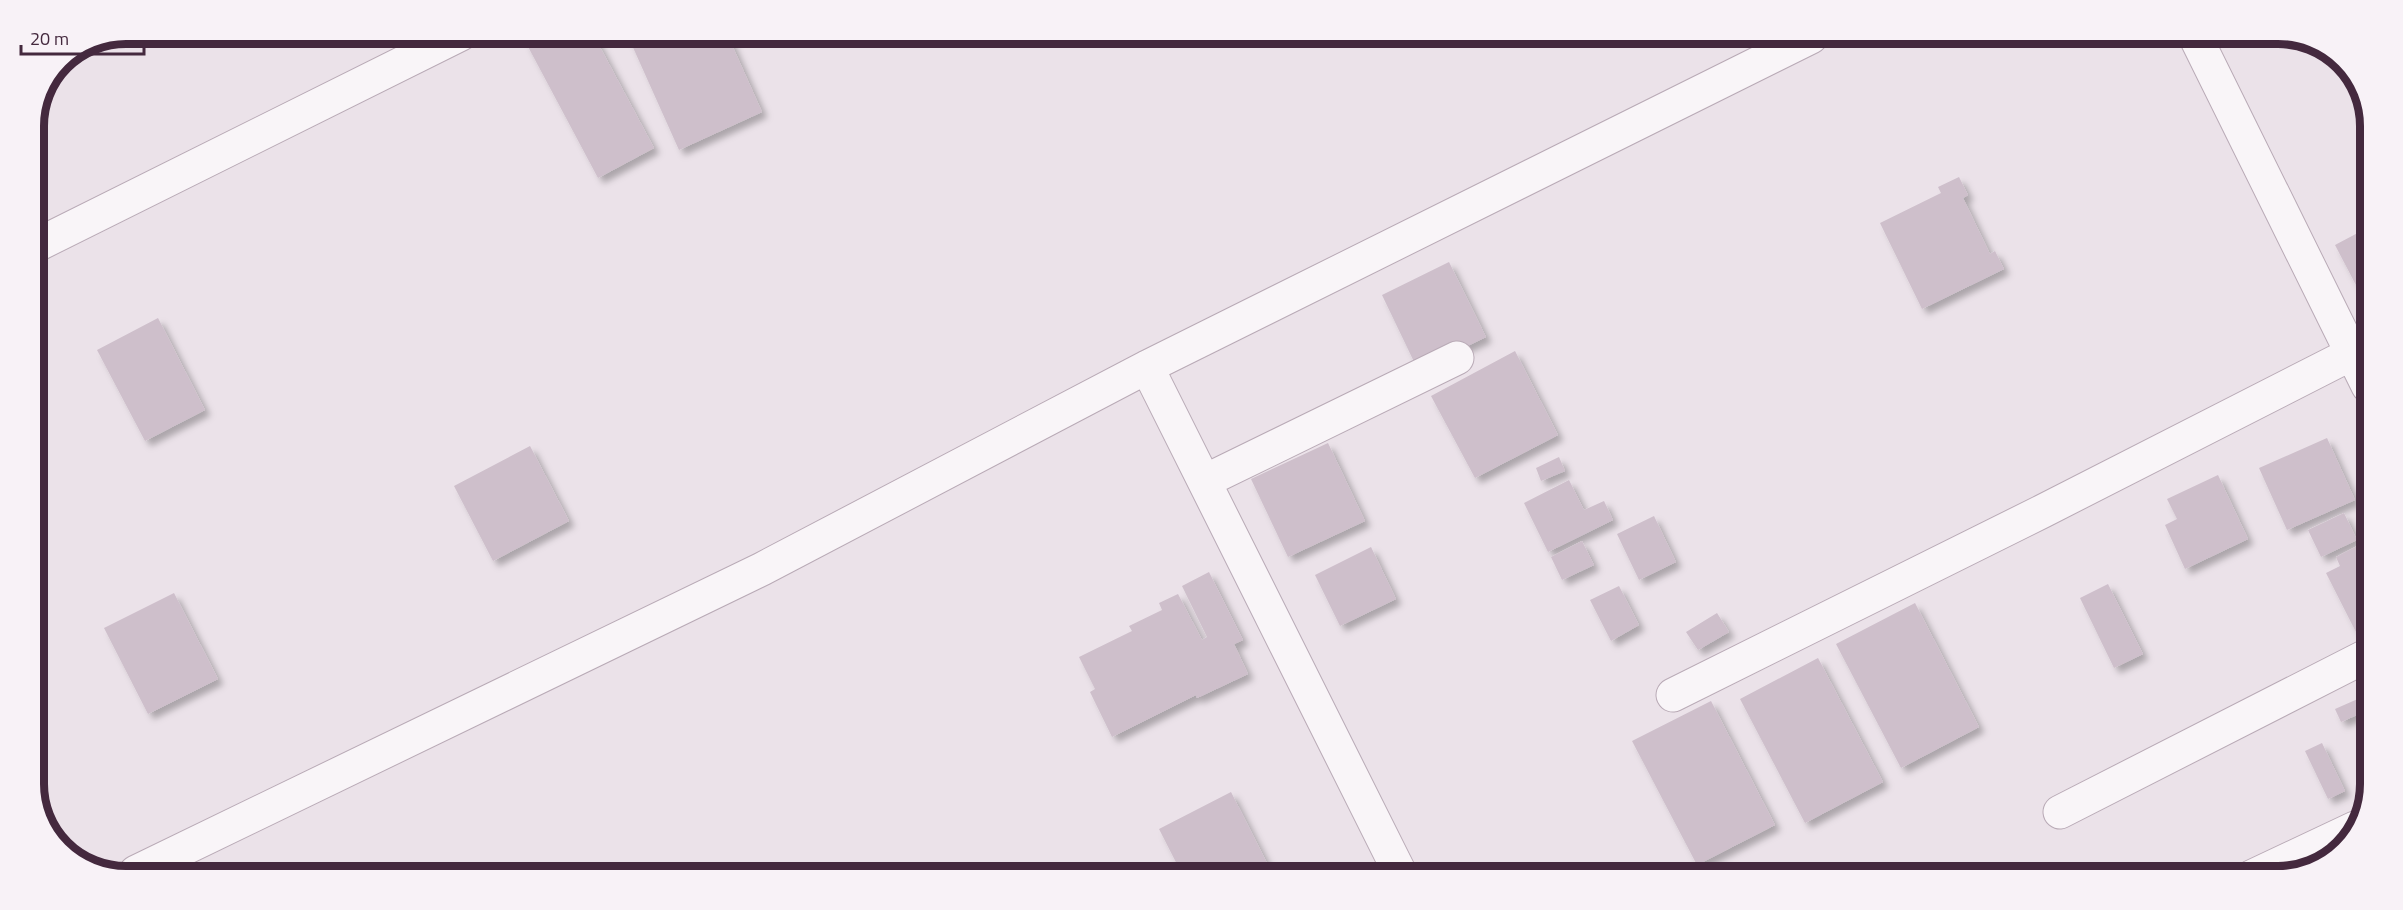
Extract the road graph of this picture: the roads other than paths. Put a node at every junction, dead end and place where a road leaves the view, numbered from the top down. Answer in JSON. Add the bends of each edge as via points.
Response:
{"nodes":[{"id":1,"x":441,"y":44,"type":"edge"},
{"id":2,"x":1797,"y":44,"type":"edge"},
{"id":3,"x":2199,"y":44,"type":"edge"},
{"id":4,"x":44,"y":242,"type":"edge"},
{"id":5,"x":2352,"y":354,"type":"junction"},
{"id":6,"x":1457,"y":358,"type":"dead end"},
{"id":7,"x":1147,"y":367,"type":"junction"},
{"id":8,"x":2359,"y":369,"type":"edge"},
{"id":9,"x":1204,"y":481,"type":"junction"},
{"id":10,"x":2360,"y":659,"type":"edge"},
{"id":11,"x":1673,"y":695,"type":"dead end"},
{"id":12,"x":2060,"y":812,"type":"dead end"},
{"id":13,"x":2342,"y":834,"type":"edge"},
{"id":14,"x":148,"y":866,"type":"edge"},
{"id":15,"x":1396,"y":866,"type":"edge"},
{"id":16,"x":2274,"y":866,"type":"edge"}],
"edges":[{"from":1,"to":4,"type":"street"},
{"from":2,"to":7,"type":"street"},
{"from":3,"to":5,"type":"street"},
{"from":5,"to":8,"type":"street"},
{"from":5,"to":11,"type":"street"},
{"from":6,"to":9,"type":"street"},
{"from":7,"to":9,"type":"street"},
{"from":7,"to":14,"type":"street","via":[[762,569]]},
{"from":9,"to":15,"type":"street"},
{"from":10,"to":12,"type":"street"},
{"from":13,"to":16,"type":"street"}]}
